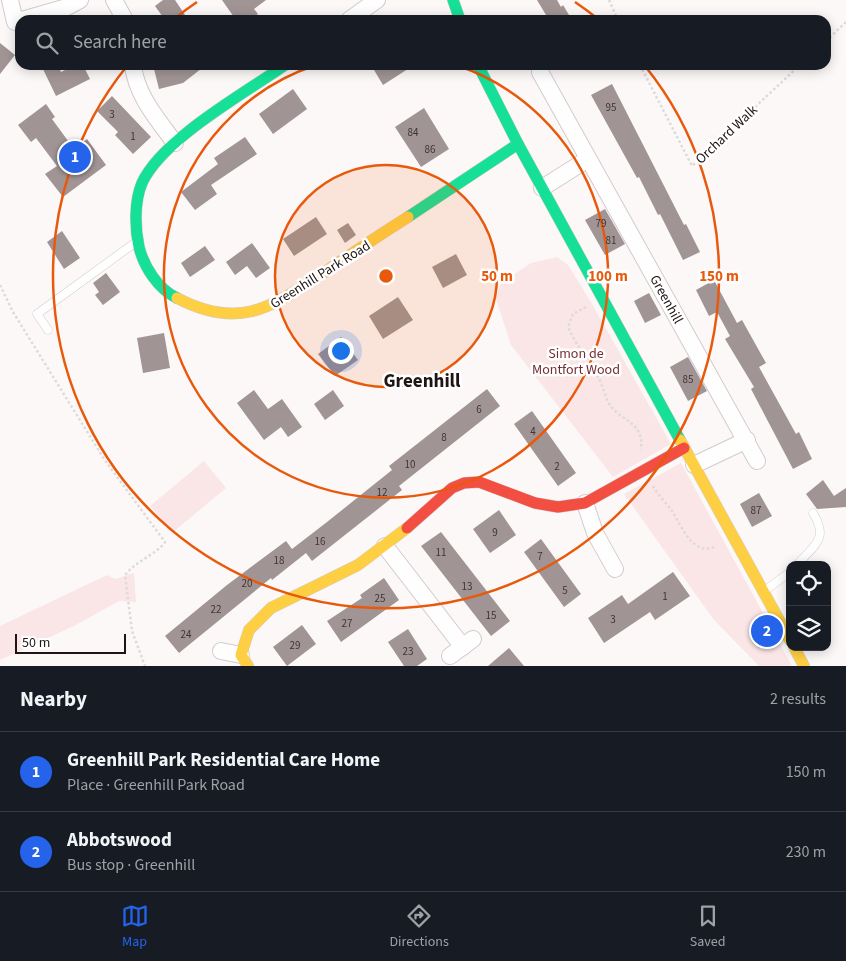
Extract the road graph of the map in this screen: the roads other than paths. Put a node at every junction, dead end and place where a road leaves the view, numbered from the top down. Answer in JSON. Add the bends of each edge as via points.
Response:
{"nodes":[{"id":1,"x":10,"y":0,"type":"edge"},
{"id":2,"x":80,"y":0,"type":"edge"},
{"id":3,"x":114,"y":0,"type":"edge"},
{"id":4,"x":377,"y":0,"type":"edge"},
{"id":5,"x":453,"y":0,"type":"edge"},
{"id":6,"x":39,"y":15,"type":"edge"},
{"id":7,"x":120,"y":15,"type":"edge"},
{"id":8,"x":355,"y":15,"type":"edge"},
{"id":9,"x":458,"y":15,"type":"edge"},
{"id":10,"x":14,"y":22,"type":"edge"},
{"id":11,"x":134,"y":70,"type":"edge"},
{"id":12,"x":278,"y":70,"type":"edge"},
{"id":13,"x":481,"y":70,"type":"edge"},
{"id":14,"x":539,"y":70,"type":"edge"},
{"id":15,"x":175,"y":143,"type":"junction"},
{"id":16,"x":518,"y":144,"type":"junction"},
{"id":17,"x":588,"y":159,"type":"junction"},
{"id":18,"x":542,"y":188,"type":"junction"},
{"id":19,"x":136,"y":242,"type":"junction"},
{"id":20,"x":48,"y":330,"type":"dead end"},
{"id":21,"x":747,"y":440,"type":"junction"},
{"id":22,"x":684,"y":448,"type":"junction"},
{"id":23,"x":758,"y":461,"type":"dead end"},
{"id":24,"x":694,"y":465,"type":"junction"},
{"id":25,"x":585,"y":503,"type":"junction"},
{"id":26,"x":813,"y":513,"type":"dead end"},
{"id":27,"x":385,"y":546,"type":"junction"},
{"id":28,"x":800,"y":561,"type":"edge"},
{"id":29,"x":616,"y":569,"type":"dead end"},
{"id":30,"x":786,"y":575,"type":"edge"},
{"id":31,"x":763,"y":592,"type":"junction"},
{"id":32,"x":786,"y":633,"type":"edge"},
{"id":33,"x":462,"y":648,"type":"dead end"},
{"id":34,"x":221,"y":651,"type":"dead end"},
{"id":35,"x":796,"y":651,"type":"edge"},
{"id":36,"x":245,"y":660,"type":"edge"},
{"id":37,"x":804,"y":666,"type":"edge"}],
"edges":[{"from":1,"to":10,"type":"street"},
{"from":2,"to":6,"type":"street"},
{"from":3,"to":7,"type":"street"},
{"from":4,"to":8,"type":"street"},
{"from":5,"to":9,"type":"street"},
{"from":11,"to":15,"type":"street","via":[[147,104]]},
{"from":12,"to":15,"type":"street","name":"Greenhill Park Road"},
{"from":13,"to":16,"type":"street"},
{"from":14,"to":17,"type":"street","name":"Greenhill"},
{"from":15,"to":19,"type":"street","name":"Greenhill Park Road","via":[[156,162],[142,183],[135,218]]},
{"from":16,"to":18,"type":"street"},
{"from":16,"to":19,"type":"street","name":"Greenhill Park Road","via":[[305,286],[258,312],[212,314],[178,300],[155,279]]},
{"from":17,"to":18,"type":"street"},
{"from":17,"to":21,"type":"street","name":"Greenhill"},
{"from":18,"to":22,"type":"street"},
{"from":19,"to":20,"type":"lane","via":[[37,314]]},
{"from":21,"to":23,"type":"street","name":"Greenhill"},
{"from":21,"to":24,"type":"street"},
{"from":22,"to":24,"type":"street"},
{"from":22,"to":25,"type":"street"},
{"from":24,"to":31,"type":"street"},
{"from":25,"to":27,"type":"street","via":[[558,507],[535,503],[479,482],[464,483],[428,507]]},
{"from":25,"to":29,"type":"street","via":[[595,533]]},
{"from":26,"to":28,"type":"lane","via":[[822,532]]},
{"from":27,"to":33,"type":"street"},
{"from":27,"to":36,"type":"street","via":[[358,565],[271,608],[249,630]]},
{"from":30,"to":31,"type":"lane"},
{"from":31,"to":32,"type":"street"},
{"from":34,"to":36,"type":"street"},
{"from":35,"to":37,"type":"street"}]}
